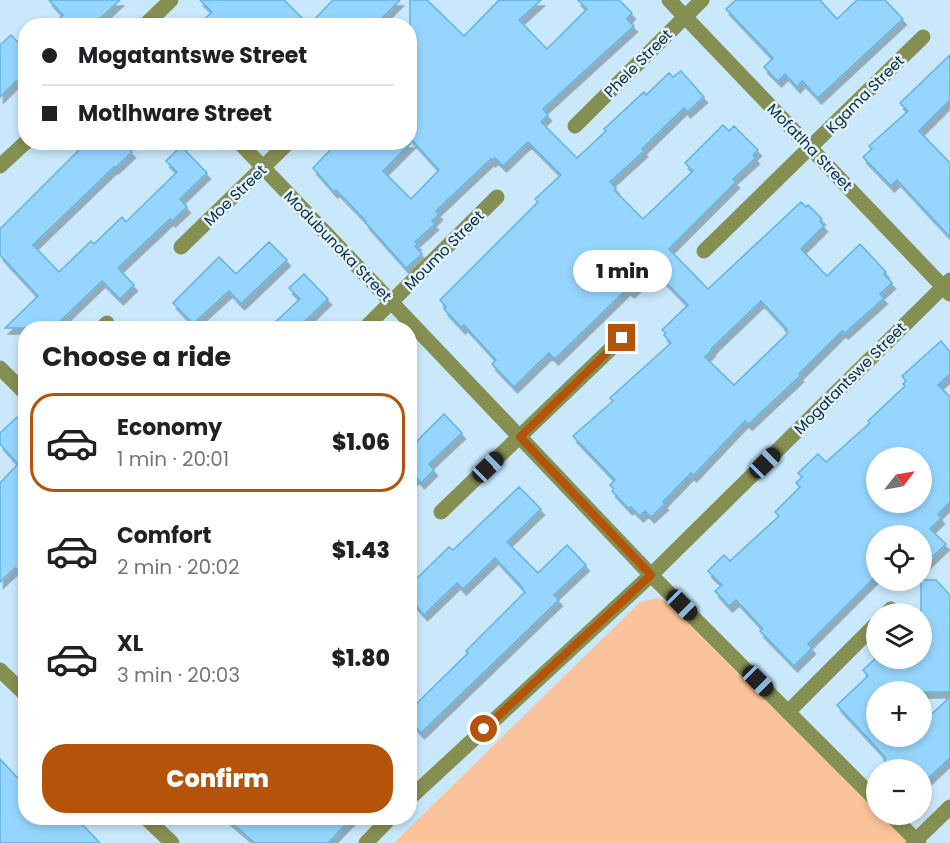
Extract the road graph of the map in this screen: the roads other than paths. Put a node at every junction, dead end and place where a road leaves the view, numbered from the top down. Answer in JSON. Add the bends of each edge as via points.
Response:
{"nodes":[{"id":1,"x":171,"y":0,"type":"edge"},
{"id":2,"x":669,"y":0,"type":"edge"},
{"id":3,"x":702,"y":0,"type":"edge"},
{"id":4,"x":685,"y":17,"type":"junction"},
{"id":5,"x":152,"y":18,"type":"edge"},
{"id":6,"x":923,"y":37,"type":"dead end"},
{"id":7,"x":575,"y":126,"type":"dead end"},
{"id":8,"x":811,"y":148,"type":"junction"},
{"id":9,"x":18,"y":149,"type":"edge"},
{"id":10,"x":246,"y":150,"type":"edge"},
{"id":11,"x":281,"y":150,"type":"edge"},
{"id":12,"x":0,"y":166,"type":"edge"},
{"id":13,"x":263,"y":168,"type":"junction"},
{"id":14,"x":497,"y":197,"type":"dead end"},
{"id":15,"x":181,"y":247,"type":"dead end"},
{"id":16,"x":704,"y":251,"type":"dead end"},
{"id":17,"x":948,"y":287,"type":"edge"},
{"id":18,"x":392,"y":303,"type":"junction"},
{"id":19,"x":373,"y":321,"type":"edge"},
{"id":20,"x":409,"y":321,"type":"edge"},
{"id":21,"x":417,"y":329,"type":"edge"},
{"id":22,"x":622,"y":338,"type":"dead end"},
{"id":23,"x":0,"y":368,"type":"edge"},
{"id":24,"x":18,"y":386,"type":"edge"},
{"id":25,"x":520,"y":437,"type":"junction"},
{"id":26,"x":441,"y":512,"type":"dead end"},
{"id":27,"x":651,"y":575,"type":"junction"},
{"id":28,"x":866,"y":634,"type":"edge"},
{"id":29,"x":0,"y":670,"type":"edge"},
{"id":30,"x":18,"y":687,"type":"edge"},
{"id":31,"x":788,"y":712,"type":"junction"},
{"id":32,"x":417,"y":786,"type":"edge"},
{"id":33,"x":866,"y":790,"type":"edge"},
{"id":34,"x":950,"y":807,"type":"edge"},
{"id":35,"x":154,"y":825,"type":"edge"},
{"id":36,"x":383,"y":825,"type":"edge"},
{"id":37,"x":900,"y":825,"type":"edge"},
{"id":38,"x":916,"y":842,"type":"edge"},
{"id":39,"x":172,"y":843,"type":"edge"},
{"id":40,"x":366,"y":843,"type":"edge"}],
"edges":[{"from":1,"to":5,"type":"street"},
{"from":2,"to":4,"type":"street","name":"Mofatlha Street"},
{"from":3,"to":4,"type":"street","name":"Phele Street"},
{"from":4,"to":7,"type":"street","name":"Phele Street"},
{"from":4,"to":8,"type":"street","name":"Mofatlha Street"},
{"from":6,"to":8,"type":"street","name":"Kgama Street"},
{"from":8,"to":16,"type":"street","name":"Kgama Street"},
{"from":8,"to":17,"type":"street","name":"Mofatlha Street"},
{"from":9,"to":12,"type":"street"},
{"from":10,"to":13,"type":"street","name":"Modubunoka Street"},
{"from":11,"to":13,"type":"street","name":"Moe Street"},
{"from":13,"to":15,"type":"street","name":"Moe Street"},
{"from":13,"to":18,"type":"street","name":"Modubunoka Street"},
{"from":14,"to":18,"type":"street","name":"Moumo Street"},
{"from":17,"to":27,"type":"street","name":"Mogatantswe Street"},
{"from":18,"to":19,"type":"street","name":"Moumo Street"},
{"from":18,"to":20,"type":"street","name":"Modubunoka Street"},
{"from":21,"to":25,"type":"street","name":"Modubunoka Street"},
{"from":22,"to":25,"type":"street"},
{"from":23,"to":24,"type":"street"},
{"from":25,"to":26,"type":"street"},
{"from":25,"to":27,"type":"street","name":"Modubunoka Street"},
{"from":27,"to":31,"type":"street","name":"Modubunoka Street"},
{"from":27,"to":32,"type":"street","name":"Mogatantswe Street"},
{"from":28,"to":31,"type":"street"},
{"from":29,"to":30,"type":"street"},
{"from":31,"to":33,"type":"street","name":"Modubunoka Street"},
{"from":34,"to":38,"type":"street"},
{"from":35,"to":39,"type":"street"},
{"from":36,"to":40,"type":"street"},
{"from":37,"to":38,"type":"street"}]}
